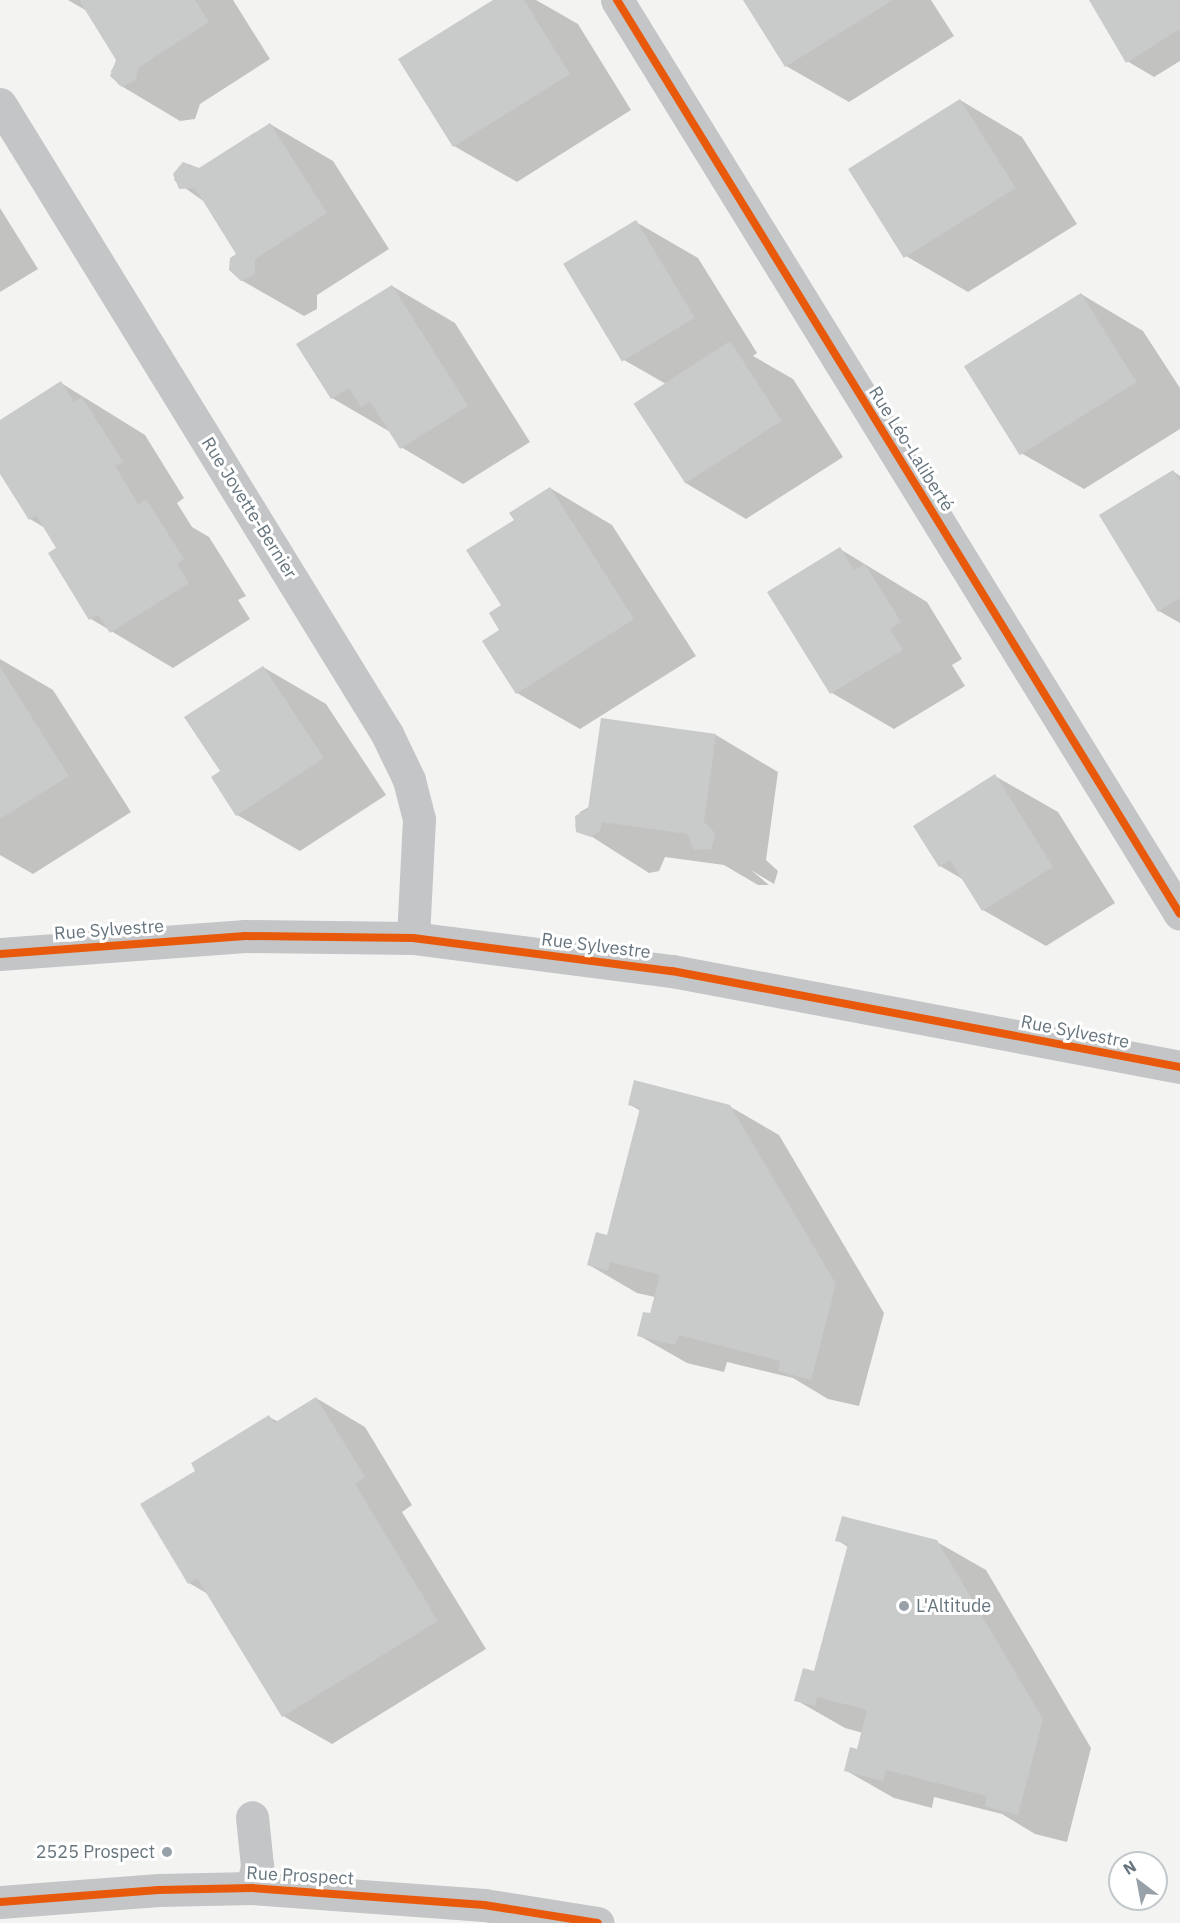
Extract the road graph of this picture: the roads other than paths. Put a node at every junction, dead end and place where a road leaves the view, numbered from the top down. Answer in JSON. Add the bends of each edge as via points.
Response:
{"nodes":[{"id":1,"x":617,"y":0,"type":"edge"},
{"id":2,"x":0,"y":104,"type":"edge"},
{"id":3,"x":1180,"y":914,"type":"edge"},
{"id":4,"x":413,"y":938,"type":"junction"},
{"id":5,"x":0,"y":954,"type":"edge"},
{"id":6,"x":1180,"y":1067,"type":"edge"},
{"id":7,"x":252,"y":1817,"type":"dead end"},
{"id":8,"x":252,"y":1888,"type":"junction"},
{"id":9,"x":0,"y":1902,"type":"edge"},
{"id":10,"x":597,"y":1923,"type":"edge"}],
"edges":[{"from":1,"to":3,"type":"street","name":"Rue Léo-Laliberté"},
{"from":2,"to":4,"type":"street","name":"Rue Jovette-Bernier","via":[[387,734],[409,780],[419,819]]},
{"from":4,"to":5,"type":"street","name":"Rue Sylvestre","via":[[245,936]]},
{"from":4,"to":6,"type":"street","name":"Rue Sylvestre","via":[[672,971]]},
{"from":7,"to":8,"type":"street","via":[[257,1866]]},
{"from":8,"to":9,"type":"street","name":"Rue Prospect","via":[[159,1890]]},
{"from":8,"to":10,"type":"street","name":"Rue Prospect","via":[[484,1905]]}]}
